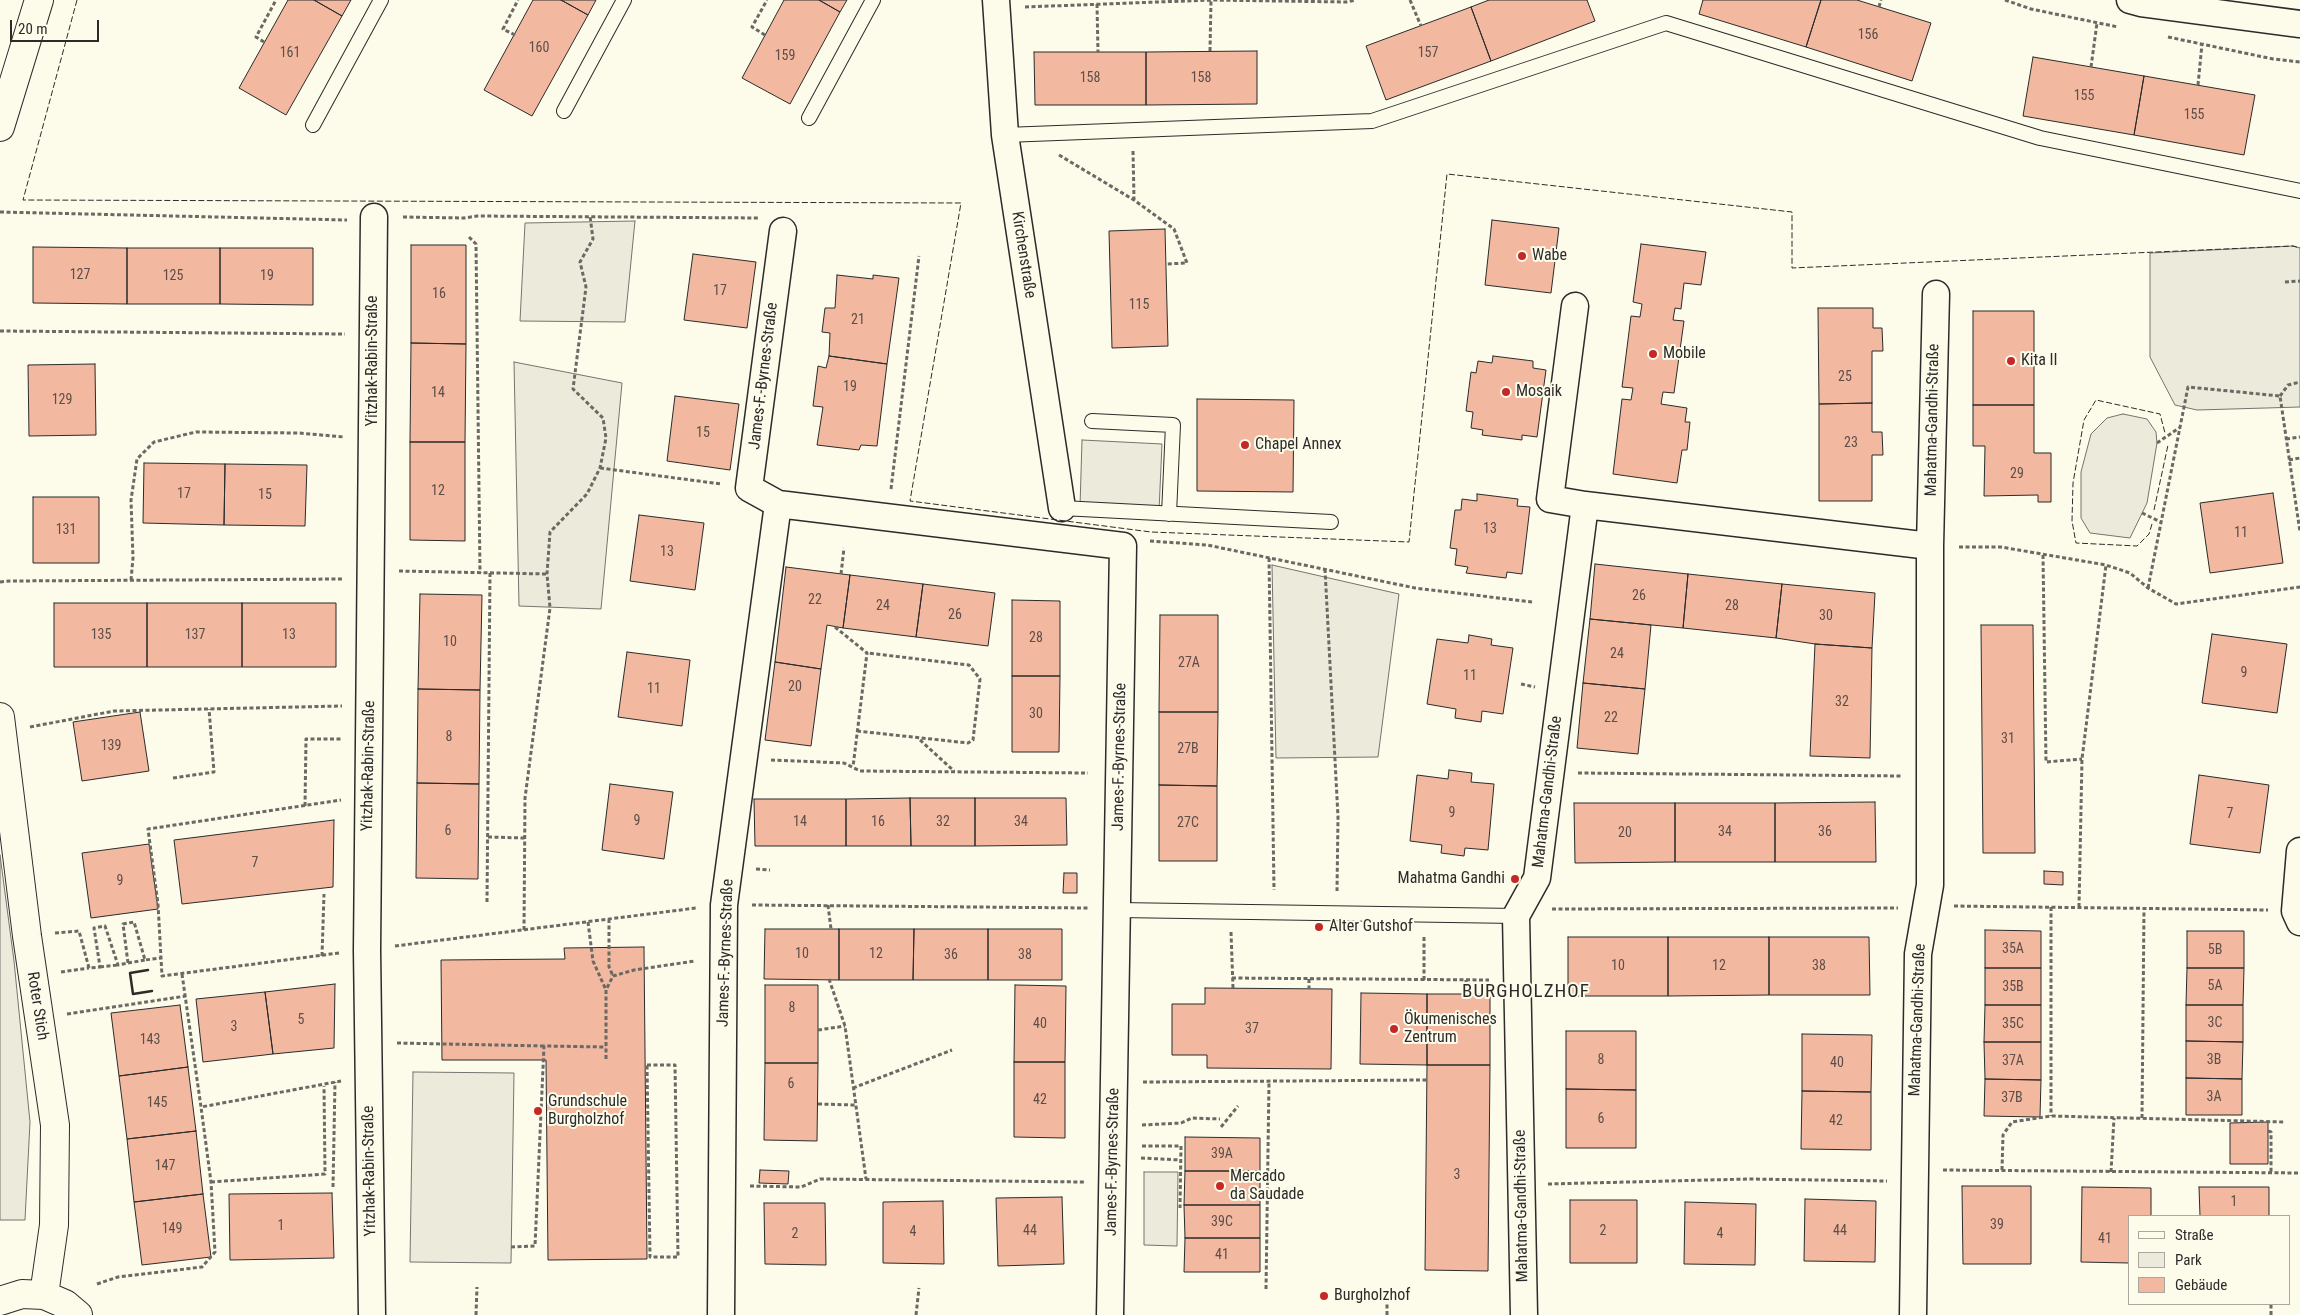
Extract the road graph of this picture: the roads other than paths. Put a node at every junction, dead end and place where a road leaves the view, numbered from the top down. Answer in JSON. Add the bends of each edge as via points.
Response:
{"nodes":[{"id":1,"x":39,"y":0,"type":"edge"},
{"id":2,"x":382,"y":0,"type":"edge"},
{"id":3,"x":624,"y":0,"type":"edge"},
{"id":4,"x":873,"y":0,"type":"edge"},
{"id":5,"x":2130,"y":0,"type":"edge"},
{"id":6,"x":997,"y":4,"type":"edge"},
{"id":7,"x":2300,"y":24,"type":"edge"},
{"id":8,"x":564,"y":111,"type":"dead end"},
{"id":9,"x":809,"y":118,"type":"dead end"},
{"id":10,"x":313,"y":125,"type":"dead end"},
{"id":11,"x":0,"y":127,"type":"edge"},
{"id":12,"x":1015,"y":135,"type":"junction"},
{"id":13,"x":2300,"y":192,"type":"edge"},
{"id":14,"x":374,"y":217,"type":"road end"},
{"id":15,"x":774,"y":228,"type":"road end"},
{"id":16,"x":1936,"y":294,"type":"dead end"},
{"id":17,"x":1574,"y":306,"type":"dead end"},
{"id":18,"x":1092,"y":421,"type":"dead end"},
{"id":19,"x":778,"y":504,"type":"junction"},
{"id":20,"x":1585,"y":504,"type":"junction"},
{"id":21,"x":1062,"y":508,"type":"joint"},
{"id":22,"x":1169,"y":514,"type":"junction"},
{"id":23,"x":1331,"y":522,"type":"dead end"},
{"id":24,"x":1930,"y":546,"type":"junction"},
{"id":25,"x":0,"y":717,"type":"edge"},
{"id":26,"x":2300,"y":851,"type":"edge"},
{"id":27,"x":1118,"y":910,"type":"junction"},
{"id":28,"x":1516,"y":916,"type":"junction"},
{"id":29,"x":2300,"y":922,"type":"edge"},
{"id":30,"x":44,"y":1295,"type":"junction"},
{"id":31,"x":0,"y":1301,"type":"edge"},
{"id":32,"x":78,"y":1315,"type":"edge"},
{"id":33,"x":372,"y":1315,"type":"edge"},
{"id":34,"x":721,"y":1315,"type":"edge"},
{"id":35,"x":1110,"y":1315,"type":"edge"},
{"id":36,"x":1524,"y":1315,"type":"edge"},
{"id":37,"x":1913,"y":1315,"type":"edge"}],
"edges":[{"from":1,"to":11,"type":"street"},
{"from":2,"to":10,"type":"lane"},
{"from":3,"to":8,"type":"lane"},
{"from":4,"to":9,"type":"lane"},
{"from":5,"to":7,"type":"street"},
{"from":6,"to":12,"type":"street","name":"Kirchenstraße"},
{"from":12,"to":13,"type":"lane","via":[[1372,121],[1666,23],[2040,138]]},
{"from":12,"to":21,"type":"street","name":"Kirchenstraße"},
{"from":14,"to":33,"type":"street","name":"Yitzhak-Rabin-Straße","via":[[368,950]]},
{"from":15,"to":19,"type":"street","name":"James-F.-Byrnes-Straße","via":[[749,488]]},
{"from":16,"to":24,"type":"street","name":"Mahatma-Gandhi-Straße"},
{"from":17,"to":20,"type":"street","via":[[1550,499]]},
{"from":18,"to":22,"type":"lane","via":[[1173,425]]},
{"from":19,"to":27,"type":"street","name":"James-F.-Byrnes-Straße","via":[[1122,546]]},
{"from":19,"to":34,"type":"street","name":"James-F.-Byrnes-Straße","via":[[724,905]]},
{"from":20,"to":24,"type":"street"},
{"from":20,"to":28,"type":"street","name":"Mahatma-Gandhi-Straße","via":[[1538,878]]},
{"from":21,"to":22,"type":"lane"},
{"from":22,"to":23,"type":"lane"},
{"from":24,"to":37,"type":"street","name":"Mahatma-Gandhi-Straße","via":[[1930,885],[1918,954]]},
{"from":25,"to":30,"type":"street","name":"Roter Stich","via":[[55,1125],[54,1225]]},
{"from":26,"to":29,"type":"street","via":[[2295,911]]},
{"from":27,"to":28,"type":"lane"},
{"from":27,"to":35,"type":"street","name":"James-F.-Byrnes-Straße"},
{"from":28,"to":36,"type":"street","name":"Mahatma-Gandhi-Straße"},
{"from":30,"to":31,"type":"street","via":[[22,1294]]},
{"from":30,"to":32,"type":"street","via":[[66,1304]]}]}
